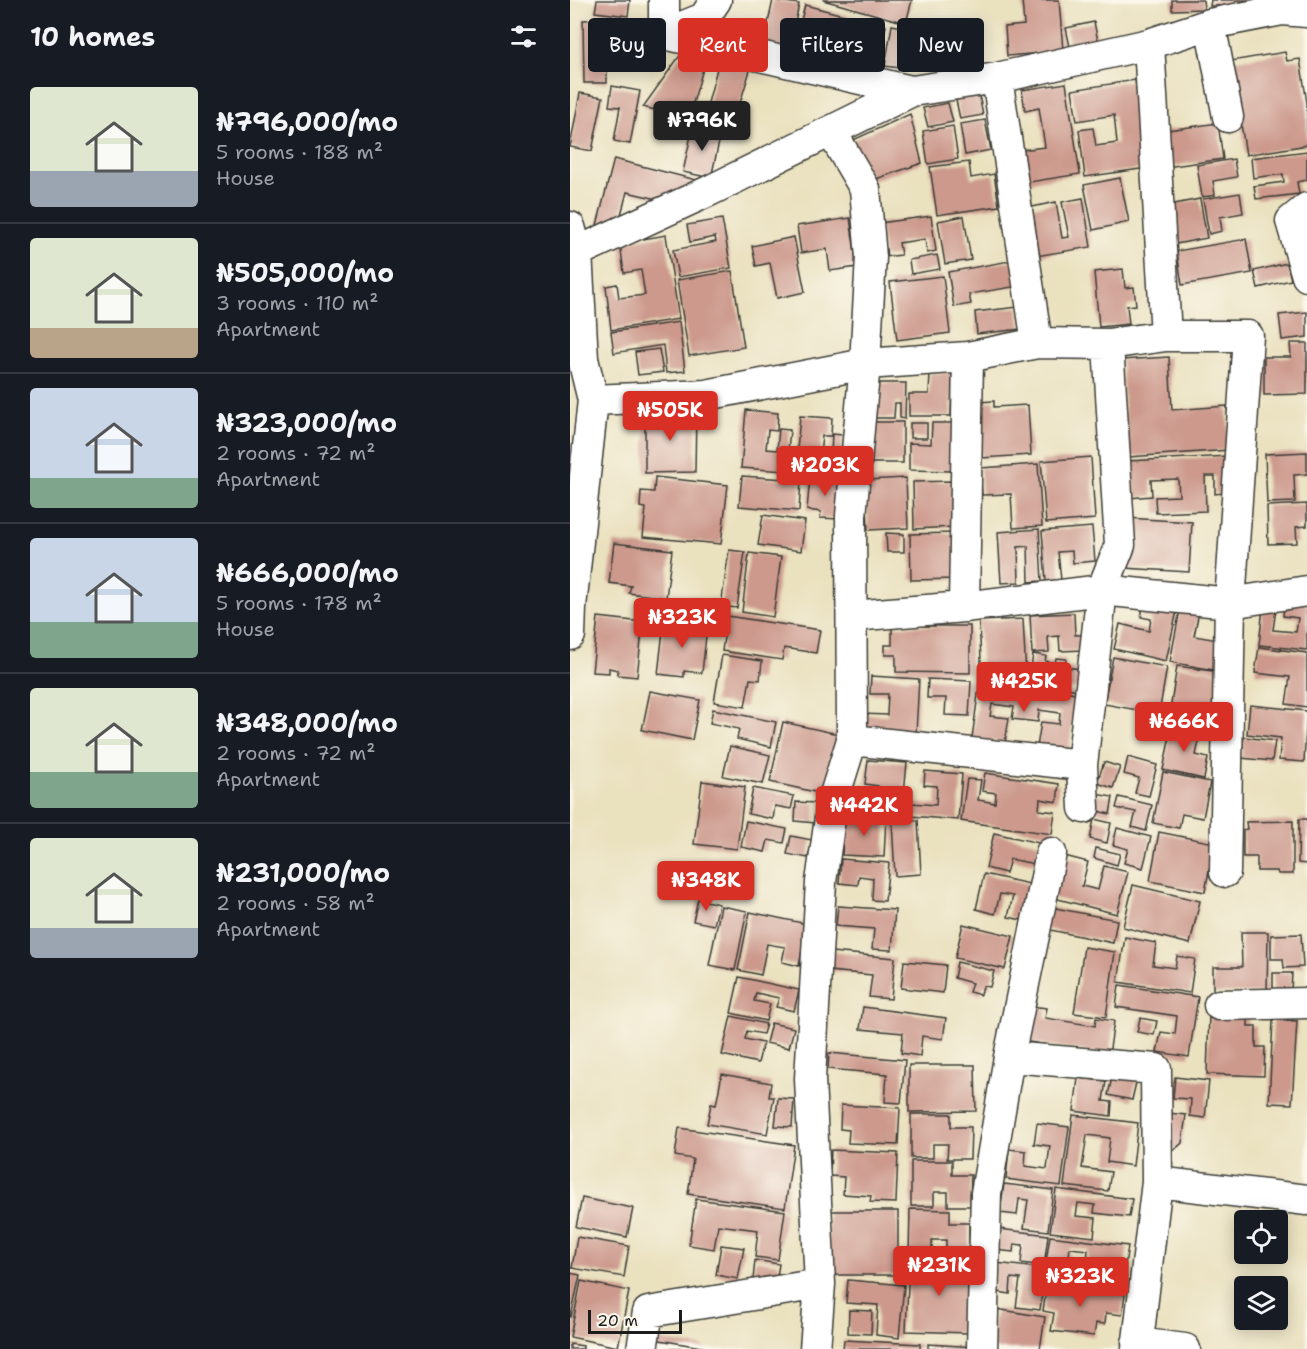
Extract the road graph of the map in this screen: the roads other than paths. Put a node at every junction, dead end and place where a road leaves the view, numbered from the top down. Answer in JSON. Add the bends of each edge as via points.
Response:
{"nodes":[{"id":1,"x":664,"y":0,"type":"edge"},
{"id":2,"x":716,"y":0,"type":"edge"},
{"id":3,"x":1307,"y":12,"type":"edge"},
{"id":4,"x":663,"y":18,"type":"edge"},
{"id":5,"x":1210,"y":24,"type":"junction"},
{"id":6,"x":666,"y":33,"type":"edge"},
{"id":7,"x":666,"y":35,"type":"edge"},
{"id":8,"x":1149,"y":44,"type":"junction"},
{"id":9,"x":997,"y":78,"type":"junction"},
{"id":10,"x":912,"y":91,"type":"junction"},
{"id":11,"x":1228,"y":117,"type":"dead end"},
{"id":12,"x":831,"y":131,"type":"junction"},
{"id":13,"x":1307,"y":207,"type":"edge"},
{"id":14,"x":574,"y":239,"type":"edge"},
{"id":15,"x":1307,"y":276,"type":"edge"},
{"id":16,"x":1166,"y":336,"type":"junction"},
{"id":17,"x":1037,"y":343,"type":"junction"},
{"id":18,"x":1108,"y":344,"type":"junction"},
{"id":19,"x":968,"y":357,"type":"junction"},
{"id":20,"x":577,"y":361,"type":"edge"},
{"id":21,"x":865,"y":364,"type":"junction"},
{"id":22,"x":593,"y":400,"type":"junction"},
{"id":23,"x":1102,"y":590,"type":"junction"},
{"id":24,"x":1307,"y":591,"type":"edge"},
{"id":25,"x":1230,"y":603,"type":"junction"},
{"id":26,"x":964,"y":607,"type":"junction"},
{"id":27,"x":570,"y":608,"type":"edge"},
{"id":28,"x":852,"y":616,"type":"junction"},
{"id":29,"x":570,"y":635,"type":"edge"},
{"id":30,"x":852,"y":740,"type":"junction"},
{"id":31,"x":1082,"y":765,"type":"junction"},
{"id":32,"x":1084,"y":808,"type":"dead end"},
{"id":33,"x":1051,"y":853,"type":"dead end"},
{"id":34,"x":1225,"y":872,"type":"dead end"},
{"id":35,"x":1307,"y":1003,"type":"edge"},
{"id":36,"x":1219,"y":1005,"type":"dead end"},
{"id":37,"x":1009,"y":1057,"type":"junction"},
{"id":38,"x":1157,"y":1182,"type":"junction"},
{"id":39,"x":1307,"y":1200,"type":"edge"},
{"id":40,"x":820,"y":1284,"type":"junction"},
{"id":41,"x":1137,"y":1346,"type":"edge"},
{"id":42,"x":642,"y":1349,"type":"edge"},
{"id":43,"x":815,"y":1349,"type":"edge"},
{"id":44,"x":982,"y":1349,"type":"edge"},
{"id":45,"x":1185,"y":1349,"type":"edge"}],
"edges":[{"from":1,"to":4,"type":"street"},
{"from":2,"to":6,"type":"street","via":[[704,18]]},
{"from":3,"to":5,"type":"street","via":[[1282,10]]},
{"from":5,"to":8,"type":"street"},
{"from":5,"to":11,"type":"street"},
{"from":7,"to":10,"type":"street"},
{"from":8,"to":9,"type":"street"},
{"from":8,"to":16,"type":"street"},
{"from":9,"to":10,"type":"street"},
{"from":9,"to":17,"type":"street"},
{"from":10,"to":12,"type":"street"},
{"from":12,"to":14,"type":"street"},
{"from":12,"to":21,"type":"street","via":[[866,189],[871,257]]},
{"from":13,"to":15,"type":"street","via":[[1291,221]]},
{"from":14,"to":20,"type":"street"},
{"from":16,"to":18,"type":"street"},
{"from":16,"to":25,"type":"street","via":[[1248,336]]},
{"from":17,"to":18,"type":"street"},
{"from":17,"to":19,"type":"street"},
{"from":18,"to":23,"type":"street","via":[[1120,545]]},
{"from":19,"to":21,"type":"street"},
{"from":19,"to":26,"type":"street"},
{"from":20,"to":22,"type":"street"},
{"from":21,"to":22,"type":"street","via":[[706,395]]},
{"from":21,"to":28,"type":"street","via":[[851,516]]},
{"from":22,"to":27,"type":"street"},
{"from":23,"to":25,"type":"street"},
{"from":23,"to":26,"type":"street"},
{"from":23,"to":31,"type":"street"},
{"from":24,"to":25,"type":"street"},
{"from":25,"to":34,"type":"street"},
{"from":26,"to":28,"type":"street"},
{"from":27,"to":29,"type":"street"},
{"from":28,"to":30,"type":"street"},
{"from":30,"to":31,"type":"street"},
{"from":30,"to":40,"type":"street","via":[[832,804],[821,882],[814,998],[810,1079]]},
{"from":31,"to":32,"type":"street"},
{"from":33,"to":37,"type":"street"},
{"from":35,"to":36,"type":"street"},
{"from":37,"to":38,"type":"street","via":[[1156,1069]]},
{"from":37,"to":44,"type":"street","via":[[986,1192]]},
{"from":38,"to":39,"type":"street"},
{"from":38,"to":41,"type":"street"},
{"from":40,"to":42,"type":"street","via":[[648,1312]]},
{"from":40,"to":43,"type":"street"},
{"from":41,"to":45,"type":"street"}]}
